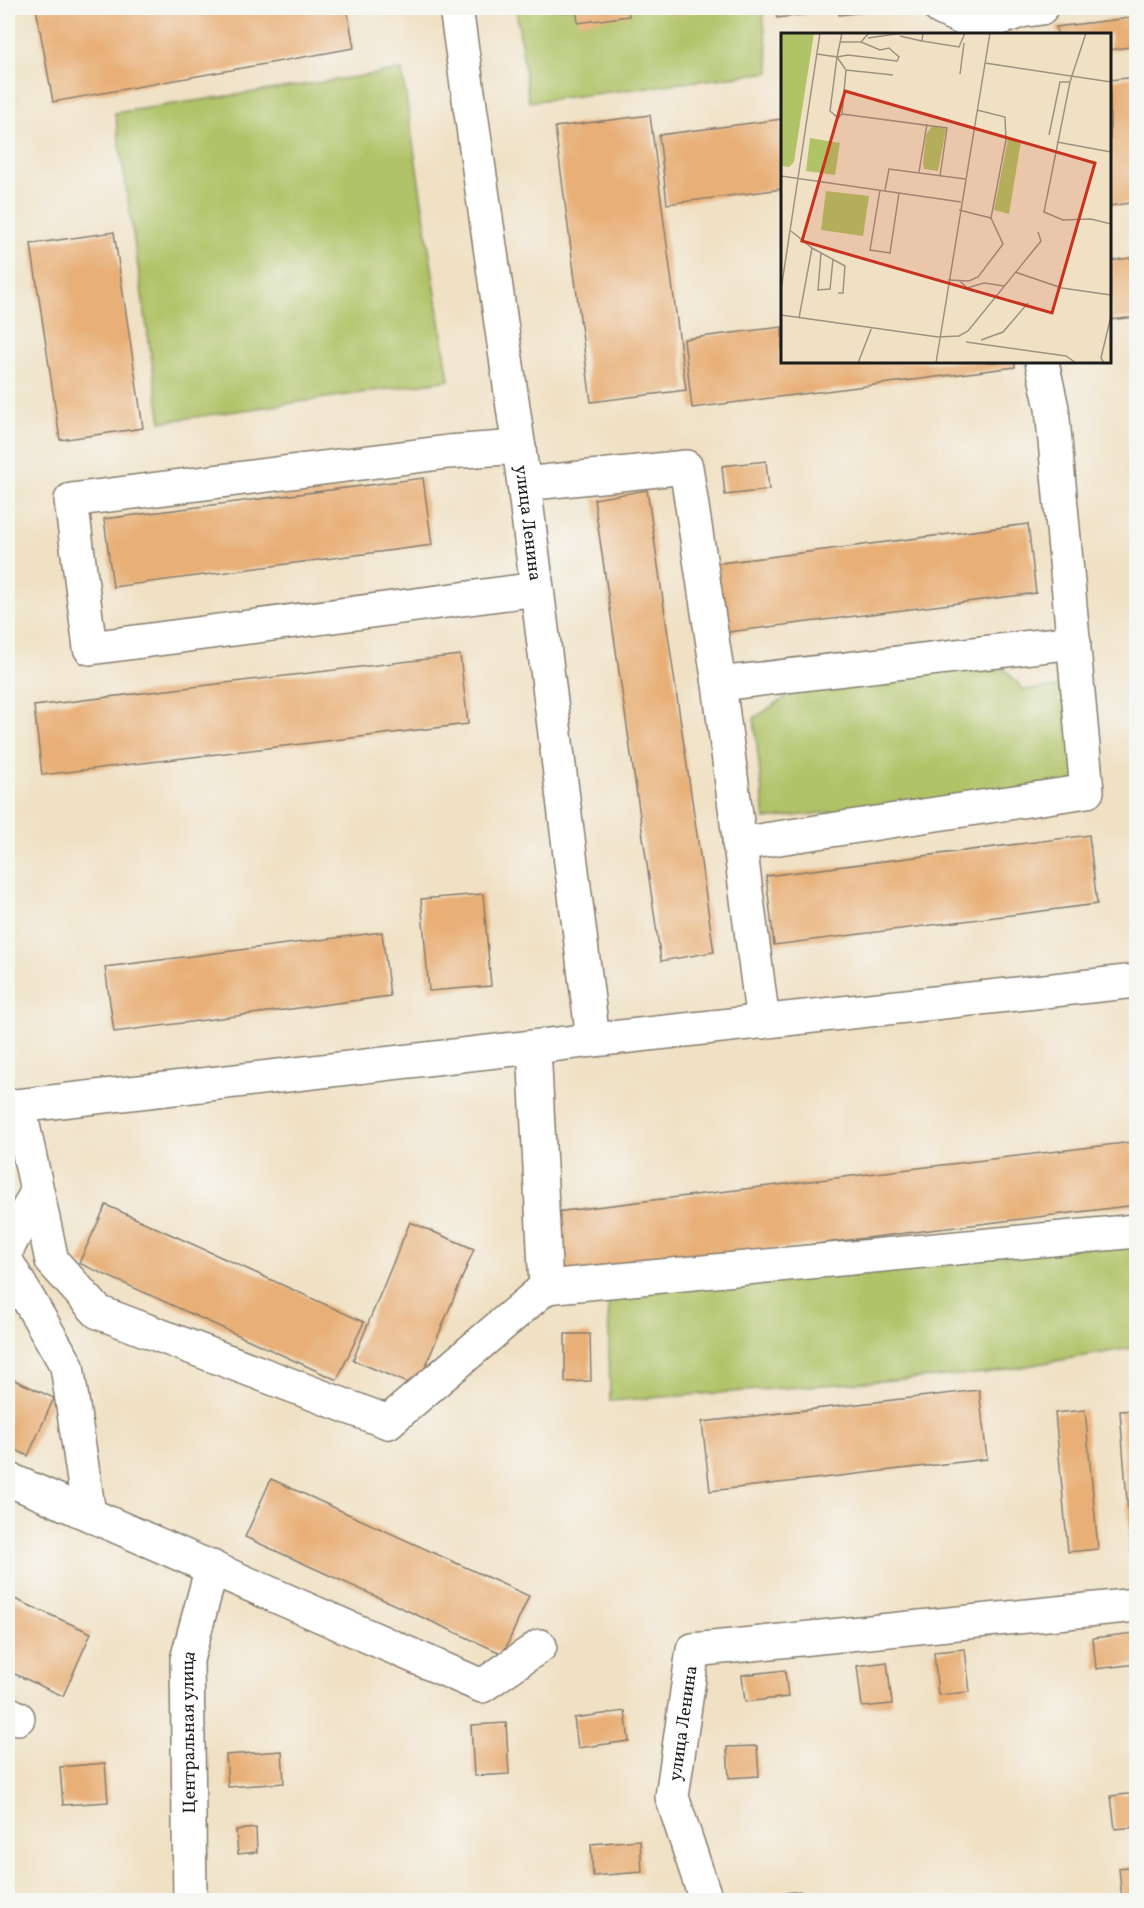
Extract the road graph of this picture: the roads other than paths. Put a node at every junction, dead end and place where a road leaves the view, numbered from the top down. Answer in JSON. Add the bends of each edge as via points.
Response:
{"nodes":[{"id":1,"x":456,"y":8,"type":"edge"},
{"id":2,"x":940,"y":8,"type":"edge"},
{"id":3,"x":1041,"y":8,"type":"edge"},
{"id":4,"x":979,"y":30,"type":"edge"},
{"id":5,"x":1042,"y":363,"type":"edge"},
{"id":6,"x":519,"y":447,"type":"junction"},
{"id":7,"x":524,"y":484,"type":"junction"},
{"id":8,"x":537,"y":589,"type":"junction"},
{"id":9,"x":1074,"y":642,"type":"junction"},
{"id":10,"x":719,"y":684,"type":"junction"},
{"id":11,"x":739,"y":844,"type":"junction"},
{"id":12,"x":1137,"y":981,"type":"edge"},
{"id":13,"x":763,"y":1022,"type":"junction"},
{"id":14,"x":593,"y":1040,"type":"junction"},
{"id":15,"x":534,"y":1047,"type":"junction"},
{"id":16,"x":13,"y":1107,"type":"edge"},
{"id":17,"x":37,"y":1192,"type":"junction"},
{"id":18,"x":1137,"y":1231,"type":"edge"},
{"id":19,"x":8,"y":1247,"type":"edge"},
{"id":20,"x":8,"y":1264,"type":"edge"},
{"id":21,"x":546,"y":1287,"type":"junction"},
{"id":22,"x":8,"y":1479,"type":"edge"},
{"id":23,"x":88,"y":1514,"type":"junction"},
{"id":24,"x":212,"y":1567,"type":"junction"},
{"id":25,"x":1137,"y":1605,"type":"edge"},
{"id":26,"x":540,"y":1646,"type":"dead end"},
{"id":27,"x":190,"y":1900,"type":"edge"},
{"id":28,"x":706,"y":1900,"type":"edge"}],
"edges":[{"from":1,"to":6,"type":"street","name":"улица Ленина"},
{"from":2,"to":4,"type":"street"},
{"from":3,"to":4,"type":"street","via":[[1021,11]]},
{"from":5,"to":9,"type":"street","via":[[1052,408]]},
{"from":6,"to":7,"type":"street","name":"улица Ленина"},
{"from":6,"to":8,"type":"street","via":[[448,452],[71,500],[90,648]]},
{"from":7,"to":8,"type":"street","name":"улица Ленина"},
{"from":7,"to":10,"type":"street","via":[[686,467]]},
{"from":8,"to":14,"type":"street","name":"улица Ленина"},
{"from":9,"to":10,"type":"street"},
{"from":9,"to":11,"type":"street","via":[[1087,791]]},
{"from":10,"to":11,"type":"street"},
{"from":11,"to":13,"type":"street"},
{"from":12,"to":13,"type":"street"},
{"from":13,"to":14,"type":"street"},
{"from":14,"to":15,"type":"street"},
{"from":15,"to":16,"type":"street"},
{"from":15,"to":21,"type":"street"},
{"from":16,"to":17,"type":"street"},
{"from":17,"to":19,"type":"street"},
{"from":17,"to":21,"type":"street","via":[[52,1261],[98,1312],[388,1422]]},
{"from":18,"to":21,"type":"street"},
{"from":20,"to":23,"type":"street","via":[[67,1366]]},
{"from":22,"to":23,"type":"street"},
{"from":23,"to":24,"type":"street"},
{"from":24,"to":26,"type":"street","via":[[482,1686]]},
{"from":24,"to":27,"type":"street","name":"Центральная улица","via":[[187,1660]]},
{"from":25,"to":28,"type":"street","name":"улица Ленина","via":[[693,1650],[672,1797]]}]}
